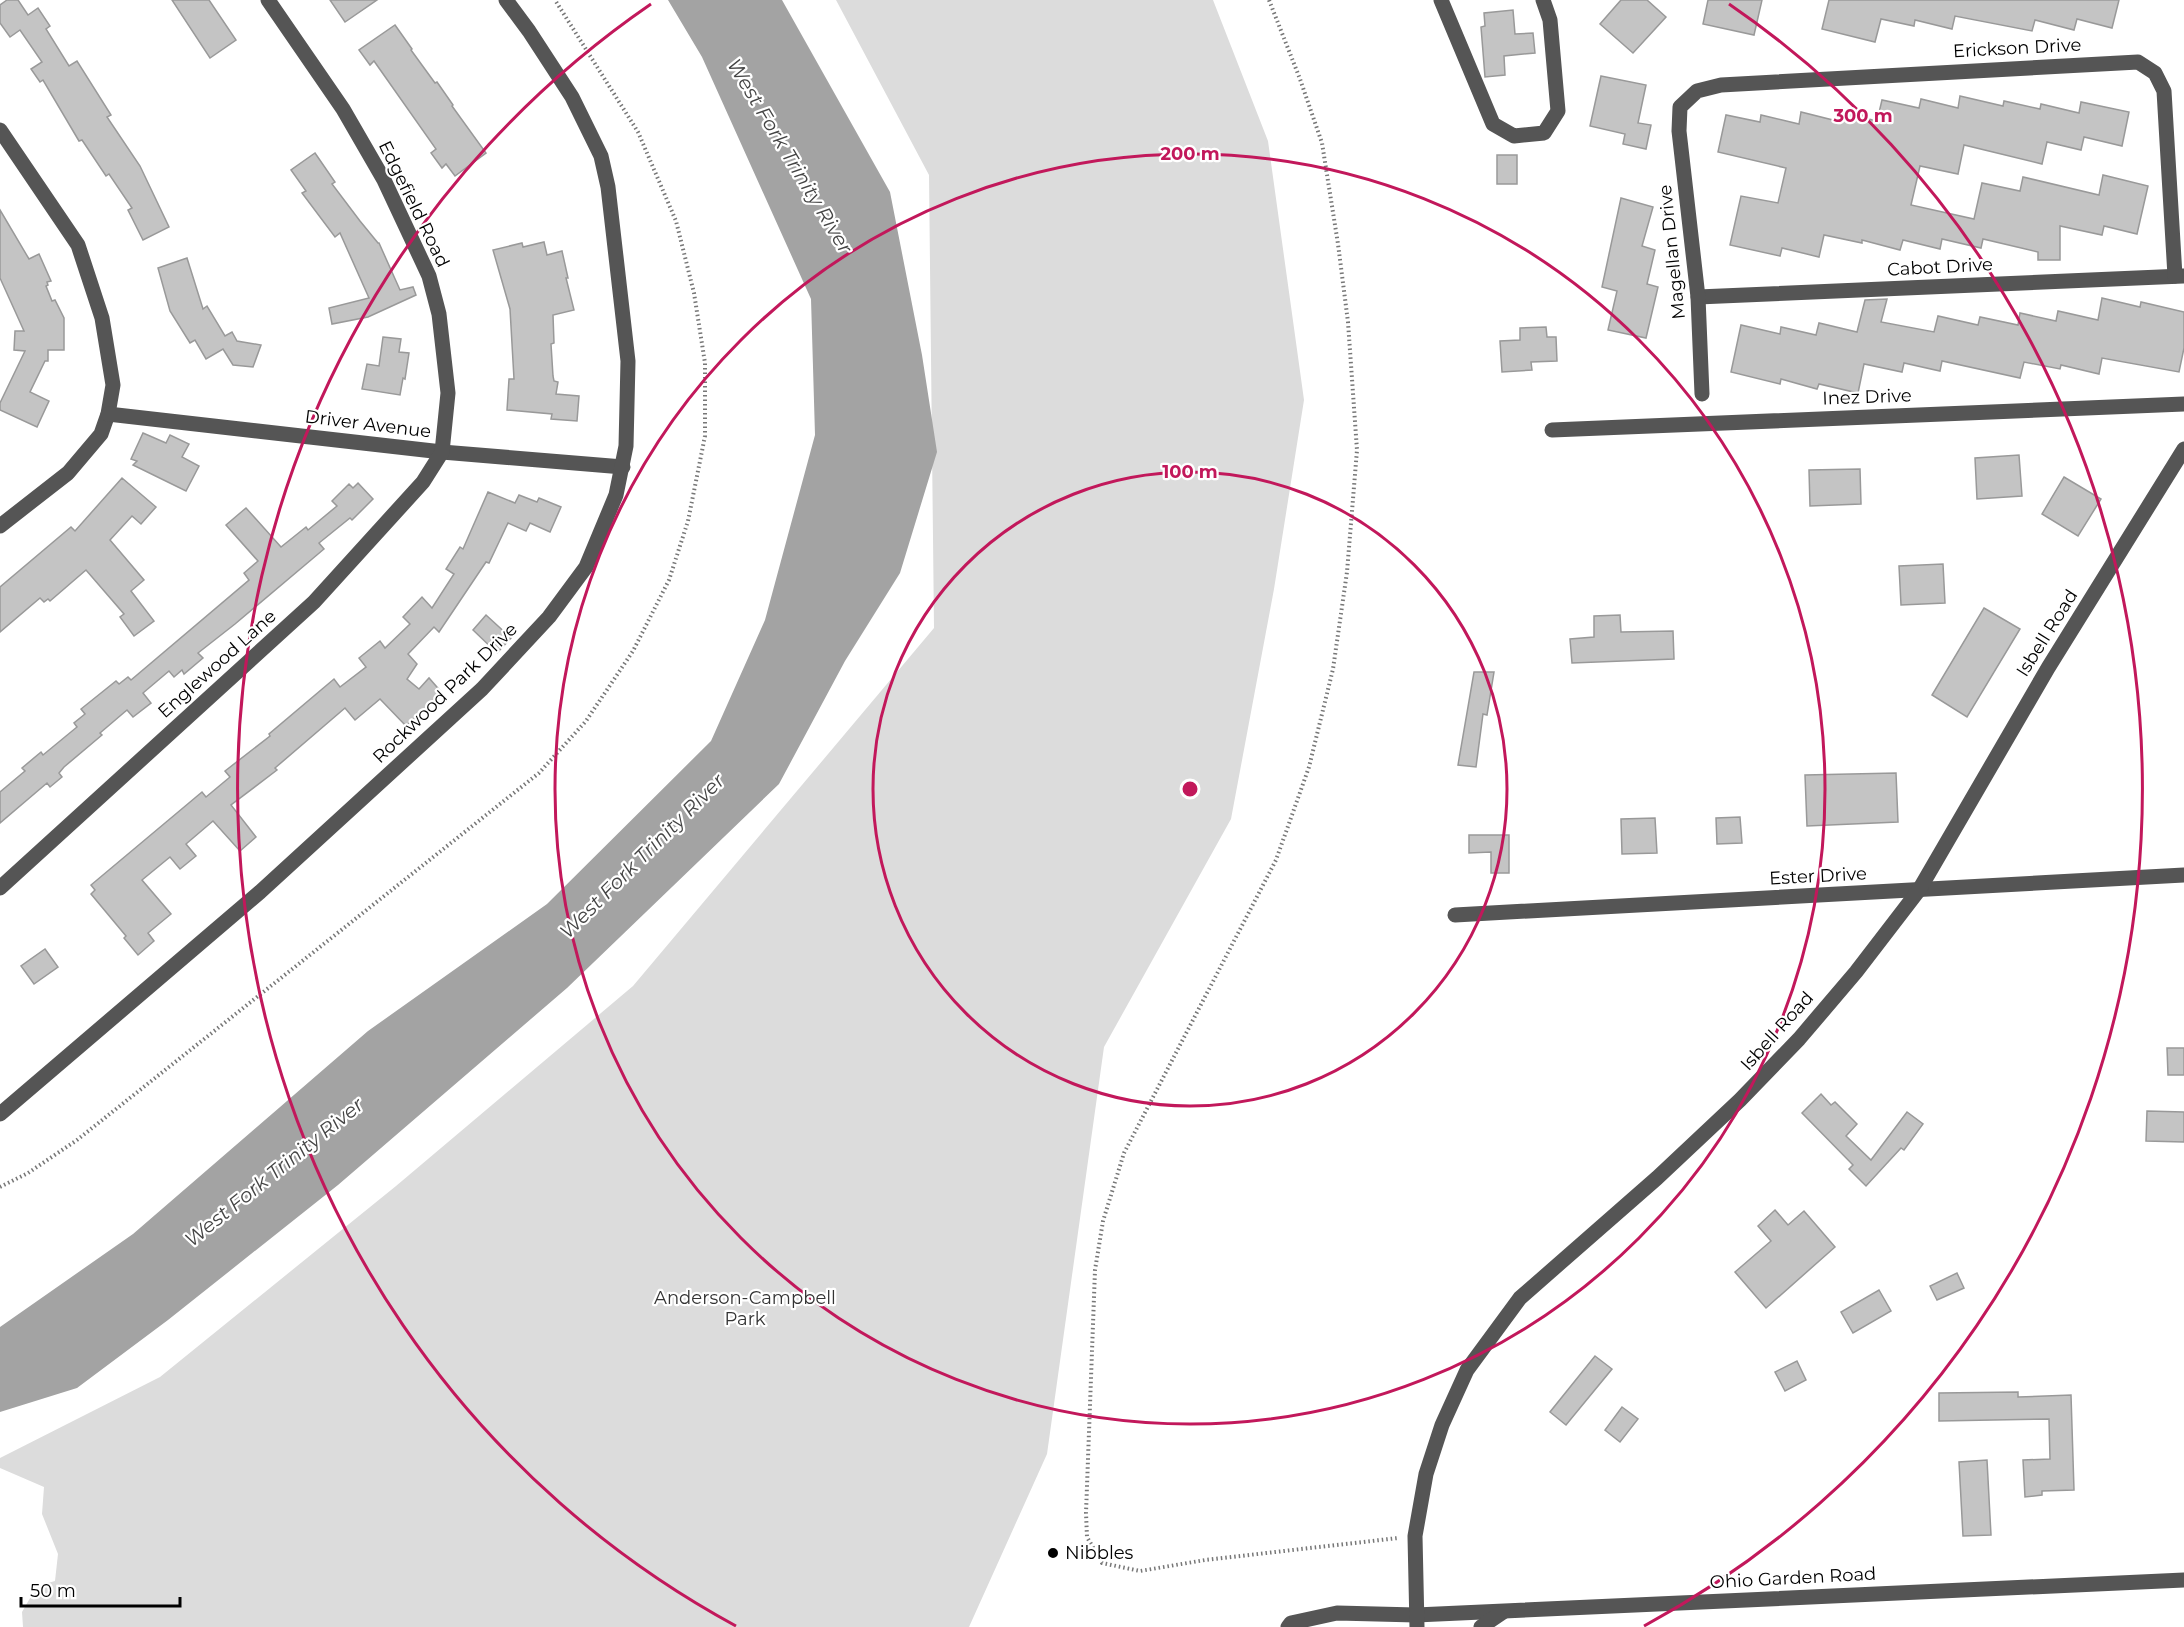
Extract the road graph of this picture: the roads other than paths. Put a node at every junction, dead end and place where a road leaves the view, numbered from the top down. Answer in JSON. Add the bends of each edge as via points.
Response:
{"nodes":[{"id":1,"x":268,"y":0,"type":"edge"},
{"id":2,"x":506,"y":0,"type":"edge"},
{"id":3,"x":1441,"y":0,"type":"edge"},
{"id":4,"x":1543,"y":0,"type":"edge"},
{"id":5,"x":1680,"y":107,"type":"joint"},
{"id":6,"x":0,"y":130,"type":"edge"},
{"id":7,"x":2180,"y":276,"type":"edge"},
{"id":8,"x":1698,"y":297,"type":"junction"},
{"id":9,"x":1702,"y":394,"type":"dead end"},
{"id":10,"x":2184,"y":404,"type":"edge"},
{"id":11,"x":108,"y":414,"type":"junction"},
{"id":12,"x":1552,"y":430,"type":"dead end"},
{"id":13,"x":2184,"y":449,"type":"edge"},
{"id":14,"x":442,"y":452,"type":"junction"},
{"id":15,"x":623,"y":467,"type":"junction"},
{"id":16,"x":0,"y":526,"type":"edge"},
{"id":17,"x":2184,"y":875,"type":"edge"},
{"id":18,"x":0,"y":888,"type":"edge"},
{"id":19,"x":1919,"y":890,"type":"junction"},
{"id":20,"x":1455,"y":915,"type":"dead end"},
{"id":21,"x":0,"y":1114,"type":"edge"},
{"id":22,"x":2184,"y":1580,"type":"edge"},
{"id":23,"x":1505,"y":1611,"type":"junction"},
{"id":24,"x":1416,"y":1621,"type":"edge"},
{"id":25,"x":1288,"y":1627,"type":"edge"},
{"id":26,"x":1481,"y":1627,"type":"edge"}],
"edges":[{"from":1,"to":14,"type":"street","name":"Edgefield Road","via":[[343,110],[378,170],[429,276],[439,314],[447,393]]},
{"from":2,"to":15,"type":"street","name":"Rockwood Park Drive","via":[[572,98],[601,156],[609,187],[628,361]]},
{"from":3,"to":4,"type":"street","via":[[1493,124],[1514,136],[1544,133],[1558,111],[1550,20]]},
{"from":5,"to":7,"type":"street","name":"Erickson Drive","via":[[1697,91],[1721,85],[2138,62],[2155,73],[2164,90]]},
{"from":5,"to":8,"type":"street","name":"Magellan Drive","via":[[1679,131]]},
{"from":6,"to":11,"type":"street","via":[[78,245],[102,318],[113,386]]},
{"from":7,"to":8,"type":"street","name":"Cabot Drive"},
{"from":8,"to":9,"type":"street","name":"Magellan Drive"},
{"from":10,"to":12,"type":"street","name":"Inez Drive"},
{"from":11,"to":14,"type":"street","name":"Driver Avenue"},
{"from":11,"to":16,"type":"street","via":[[101,434],[68,473]]},
{"from":13,"to":19,"type":"street","name":"Isbell Road","via":[[2052,661]]},
{"from":14,"to":15,"type":"street","name":"Driver Avenue"},
{"from":14,"to":18,"type":"street","name":"Englewood Lane","via":[[423,482],[314,602]]},
{"from":15,"to":21,"type":"street","name":"Rockwood Park Drive","via":[[616,495],[586,567],[549,617],[482,689],[260,892]]},
{"from":17,"to":19,"type":"street","name":"Ester Drive"},
{"from":19,"to":20,"type":"street","name":"Ester Drive"},
{"from":19,"to":24,"type":"street","name":"Isbell Road","via":[[1806,1031],[1657,1178],[1520,1298],[1467,1370],[1442,1425],[1426,1474],[1415,1536]]},
{"from":22,"to":23,"type":"street","name":"Ohio Garden Road"},
{"from":23,"to":24,"type":"street","name":"Ohio Garden Road"},
{"from":23,"to":26,"type":"street"},
{"from":24,"to":25,"type":"street","name":"Ohio Garden Road","via":[[1337,1613]]}]}
